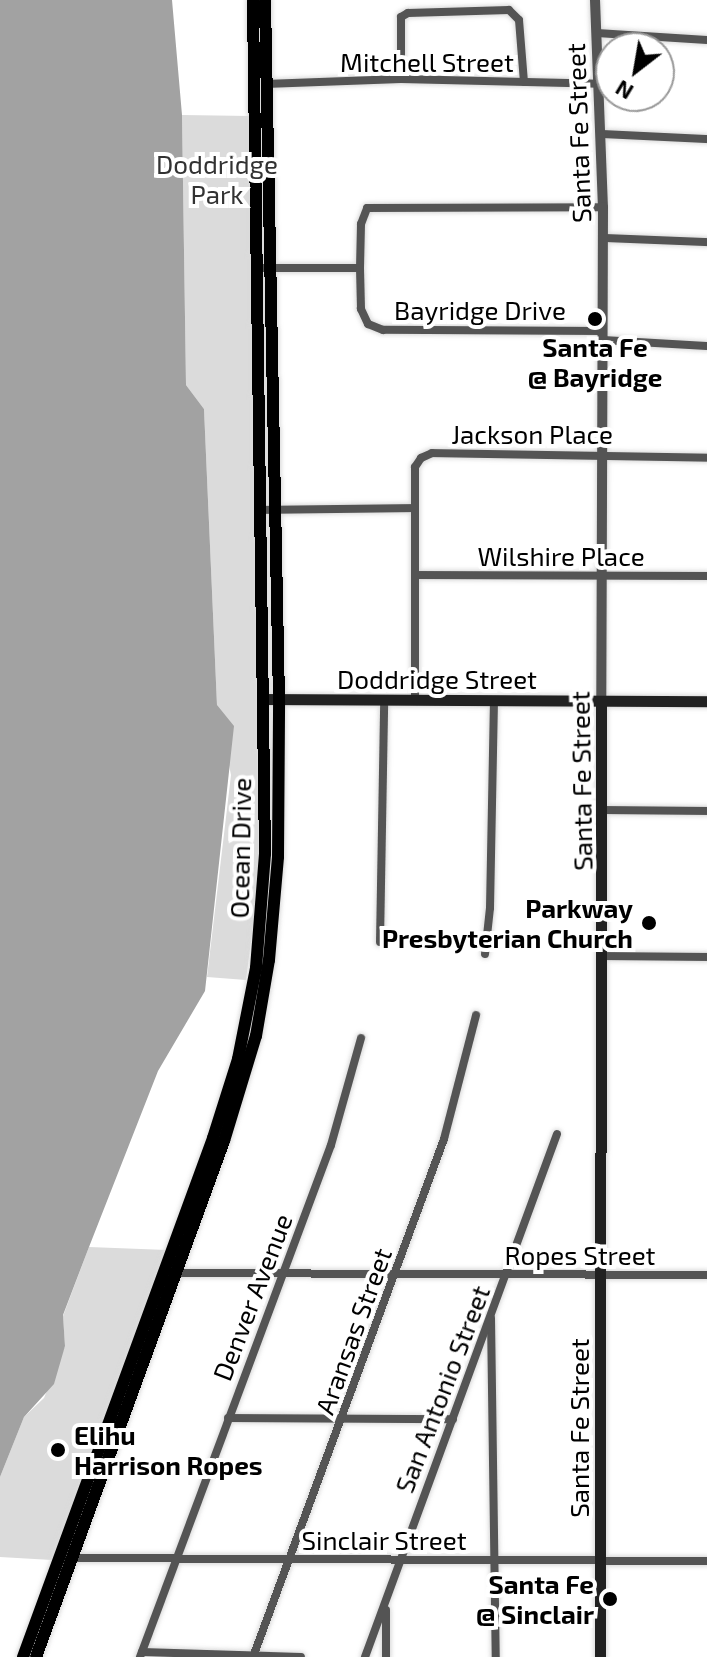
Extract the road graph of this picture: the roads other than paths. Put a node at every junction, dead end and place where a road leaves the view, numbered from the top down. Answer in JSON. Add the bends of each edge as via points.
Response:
{"nodes":[{"id":1,"x":253,"y":0,"type":"edge"},
{"id":2,"x":265,"y":0,"type":"edge"},
{"id":3,"x":595,"y":0,"type":"edge"},
{"id":4,"x":260,"y":23,"type":"junction"},
{"id":5,"x":597,"y":32,"type":"edge"},
{"id":6,"x":675,"y":38,"type":"edge"},
{"id":7,"x":707,"y":40,"type":"edge"},
{"id":8,"x":401,"y":79,"type":"junction"},
{"id":9,"x":524,"y":82,"type":"junction"},
{"id":10,"x":261,"y":84,"type":"junction"},
{"id":11,"x":595,"y":84,"type":"edge"},
{"id":12,"x":600,"y":112,"type":"edge"},
{"id":13,"x":601,"y":134,"type":"junction"},
{"id":14,"x":707,"y":139,"type":"edge"},
{"id":15,"x":603,"y":207,"type":"junction"},
{"id":16,"x":603,"y":238,"type":"junction"},
{"id":17,"x":707,"y":242,"type":"edge"},
{"id":18,"x":261,"y":268,"type":"junction"},
{"id":19,"x":360,"y":268,"type":"junction"},
{"id":20,"x":603,"y":335,"type":"junction"},
{"id":21,"x":707,"y":346,"type":"edge"},
{"id":22,"x":256,"y":384,"type":"junction"},
{"id":23,"x":270,"y":384,"type":"junction"},
{"id":24,"x":272,"y":442,"type":"junction"},
{"id":25,"x":258,"y":443,"type":"junction"},
{"id":26,"x":603,"y":454,"type":"junction"},
{"id":27,"x":707,"y":458,"type":"edge"},
{"id":28,"x":415,"y":508,"type":"junction"},
{"id":29,"x":259,"y":510,"type":"junction"},
{"id":30,"x":275,"y":510,"type":"junction"},
{"id":31,"x":415,"y":575,"type":"junction"},
{"id":32,"x":603,"y":576,"type":"junction"},
{"id":33,"x":707,"y":576,"type":"edge"},
{"id":34,"x":264,"y":699,"type":"junction"},
{"id":35,"x":279,"y":700,"type":"junction"},
{"id":36,"x":384,"y":701,"type":"junction"},
{"id":37,"x":415,"y":701,"type":"junction"},
{"id":38,"x":494,"y":701,"type":"junction"},
{"id":39,"x":601,"y":701,"type":"junction"},
{"id":40,"x":707,"y":701,"type":"edge"},
{"id":41,"x":605,"y":810,"type":"junction"},
{"id":42,"x":707,"y":811,"type":"edge"},
{"id":43,"x":267,"y":922,"type":"junction"},
{"id":44,"x":380,"y":942,"type":"dead end"},
{"id":45,"x":485,"y":954,"type":"dead end"},
{"id":46,"x":604,"y":956,"type":"junction"},
{"id":47,"x":707,"y":957,"type":"edge"},
{"id":48,"x":476,"y":1015,"type":"dead end"},
{"id":49,"x":361,"y":1038,"type":"dead end"},
{"id":50,"x":557,"y":1134,"type":"dead end"},
{"id":51,"x":171,"y":1274,"type":"junction"},
{"id":52,"x":282,"y":1274,"type":"junction"},
{"id":53,"x":395,"y":1275,"type":"junction"},
{"id":54,"x":506,"y":1275,"type":"junction"},
{"id":55,"x":707,"y":1275,"type":"edge"},
{"id":56,"x":601,"y":1276,"type":"junction"},
{"id":57,"x":491,"y":1316,"type":"junction"},
{"id":58,"x":342,"y":1417,"type":"junction"},
{"id":59,"x":228,"y":1418,"type":"junction"},
{"id":60,"x":453,"y":1419,"type":"junction"},
{"id":61,"x":67,"y":1557,"type":"junction"},
{"id":62,"x":178,"y":1558,"type":"junction"},
{"id":63,"x":288,"y":1559,"type":"junction"},
{"id":64,"x":494,"y":1560,"type":"junction"},
{"id":65,"x":600,"y":1560,"type":"junction"},
{"id":66,"x":397,"y":1561,"type":"junction"},
{"id":67,"x":707,"y":1561,"type":"edge"},
{"id":68,"x":386,"y":1604,"type":"junction"},
{"id":69,"x":42,"y":1624,"type":"junction"},
{"id":70,"x":141,"y":1654,"type":"edge"},
{"id":71,"x":254,"y":1656,"type":"edge"},
{"id":72,"x":23,"y":1657,"type":"edge"},
{"id":73,"x":36,"y":1657,"type":"edge"},
{"id":74,"x":301,"y":1657,"type":"edge"},
{"id":75,"x":365,"y":1657,"type":"edge"},
{"id":76,"x":386,"y":1657,"type":"edge"},
{"id":77,"x":496,"y":1657,"type":"edge"},
{"id":78,"x":600,"y":1657,"type":"edge"}],
"edges":[{"from":1,"to":4,"type":"main road","name":"Ocean Drive"},
{"from":2,"to":4,"type":"main road","name":"Ocean Drive"},
{"from":3,"to":5,"type":"street","name":"Santa Fe Street"},
{"from":4,"to":10,"type":"main road","name":"Ocean Drive"},
{"from":6,"to":7,"type":"street"},
{"from":8,"to":9,"type":"street","name":"Mitchell Street"},
{"from":8,"to":9,"type":"street","via":[[401,17],[509,10],[519,20]]},
{"from":8,"to":10,"type":"street","name":"Mitchell Street"},
{"from":9,"to":11,"type":"street","name":"Mitchell Street"},
{"from":10,"to":18,"type":"main road","name":"Ocean Drive"},
{"from":12,"to":13,"type":"street","name":"Santa Fe Street"},
{"from":13,"to":14,"type":"street"},
{"from":13,"to":15,"type":"street","name":"Santa Fe Street"},
{"from":15,"to":16,"type":"street","name":"Santa Fe Street"},
{"from":15,"to":19,"type":"street","name":"Bayridge Drive","via":[[367,208],[361,224]]},
{"from":16,"to":17,"type":"street"},
{"from":16,"to":20,"type":"street","name":"Santa Fe Street"},
{"from":18,"to":19,"type":"street"},
{"from":18,"to":22,"type":"main road","name":"Ocean Drive"},
{"from":18,"to":23,"type":"main road","name":"Ocean Drive"},
{"from":19,"to":20,"type":"street","name":"Bayridge Drive","via":[[361,309],[368,324],[383,330]]},
{"from":20,"to":21,"type":"street","name":"Bayridge Drive"},
{"from":20,"to":26,"type":"street","name":"Santa Fe Street"},
{"from":22,"to":23,"type":"main road"},
{"from":22,"to":25,"type":"main road","name":"Ocean Drive"},
{"from":23,"to":24,"type":"main road","name":"Ocean Drive"},
{"from":24,"to":25,"type":"main road"},
{"from":24,"to":30,"type":"main road","name":"Ocean Drive"},
{"from":25,"to":29,"type":"main road","name":"Ocean Drive"},
{"from":26,"to":27,"type":"street","name":"Jackson Place"},
{"from":26,"to":28,"type":"street","name":"Jackson Place","via":[[432,453],[415,467]]},
{"from":26,"to":32,"type":"street","name":"Santa Fe Street"},
{"from":28,"to":30,"type":"street"},
{"from":28,"to":31,"type":"street"},
{"from":29,"to":30,"type":"street"},
{"from":29,"to":34,"type":"main road","name":"Ocean Drive"},
{"from":30,"to":35,"type":"main road","name":"Ocean Drive"},
{"from":31,"to":32,"type":"street","name":"Wilshire Place"},
{"from":31,"to":37,"type":"street"},
{"from":32,"to":33,"type":"street","name":"Wilshire Place"},
{"from":32,"to":39,"type":"street","name":"Santa Fe Street"},
{"from":34,"to":35,"type":"main road","name":"Doddridge Street"},
{"from":34,"to":43,"type":"main road","name":"Ocean Drive"},
{"from":35,"to":36,"type":"main road","name":"Doddridge Street"},
{"from":35,"to":43,"type":"main road","name":"Ocean Drive"},
{"from":36,"to":37,"type":"main road","name":"Doddridge Street"},
{"from":36,"to":44,"type":"street"},
{"from":37,"to":38,"type":"main road","name":"Doddridge Street"},
{"from":38,"to":39,"type":"main road","name":"Doddridge Street"},
{"from":38,"to":45,"type":"street"},
{"from":39,"to":40,"type":"main road","name":"Doddridge Street"},
{"from":39,"to":41,"type":"main road","name":"Santa Fe Street"},
{"from":41,"to":42,"type":"street"},
{"from":41,"to":46,"type":"main road","name":"Santa Fe Street"},
{"from":43,"to":51,"type":"main road","name":"Ocean Drive","via":[[243,1060]]},
{"from":46,"to":47,"type":"street"},
{"from":46,"to":56,"type":"main road","name":"Santa Fe Street"},
{"from":48,"to":53,"type":"street","name":"Aransas Street","via":[[444,1139]]},
{"from":49,"to":52,"type":"street","name":"Denver Avenue","via":[[331,1145]]},
{"from":50,"to":54,"type":"street","name":"San Antonio Street"},
{"from":51,"to":52,"type":"street","name":"Ropes Street"},
{"from":51,"to":61,"type":"main road","name":"Ocean Drive"},
{"from":52,"to":53,"type":"street","name":"Ropes Street"},
{"from":52,"to":59,"type":"street","name":"Denver Avenue"},
{"from":53,"to":54,"type":"street","name":"Ropes Street"},
{"from":53,"to":58,"type":"street","name":"Aransas Street"},
{"from":54,"to":56,"type":"street","name":"Ropes Street"},
{"from":54,"to":57,"type":"street","name":"San Antonio Street"},
{"from":55,"to":56,"type":"street","name":"Ropes Street"},
{"from":56,"to":65,"type":"main road","name":"Santa Fe Street"},
{"from":57,"to":60,"type":"street","name":"San Antonio Street"},
{"from":57,"to":64,"type":"street","via":[[496,1346]]},
{"from":58,"to":59,"type":"street"},
{"from":58,"to":60,"type":"street"},
{"from":58,"to":63,"type":"street","name":"Aransas Street"},
{"from":59,"to":62,"type":"street","name":"Denver Avenue"},
{"from":60,"to":66,"type":"street","name":"San Antonio Street"},
{"from":61,"to":62,"type":"street","name":"Sinclair Street"},
{"from":61,"to":69,"type":"main road","name":"Ocean Drive"},
{"from":62,"to":63,"type":"street","name":"Sinclair Street"},
{"from":62,"to":70,"type":"street","name":"Denver Avenue"},
{"from":63,"to":66,"type":"street","name":"Sinclair Street"},
{"from":63,"to":71,"type":"street","name":"Aransas Street"},
{"from":64,"to":65,"type":"street","name":"Sinclair Street"},
{"from":64,"to":66,"type":"street","name":"Sinclair Street"},
{"from":64,"to":77,"type":"street"},
{"from":65,"to":67,"type":"street","name":"Sinclair Street"},
{"from":65,"to":78,"type":"main road","name":"Santa Fe Street"},
{"from":66,"to":68,"type":"street","name":"San Antonio Street"},
{"from":68,"to":75,"type":"street","name":"San Antonio Street"},
{"from":68,"to":76,"type":"street"},
{"from":69,"to":72,"type":"main road","name":"Ocean Drive"},
{"from":69,"to":73,"type":"main road","name":"Ocean Drive"},
{"from":70,"to":71,"type":"street"},
{"from":71,"to":74,"type":"street"}]}
